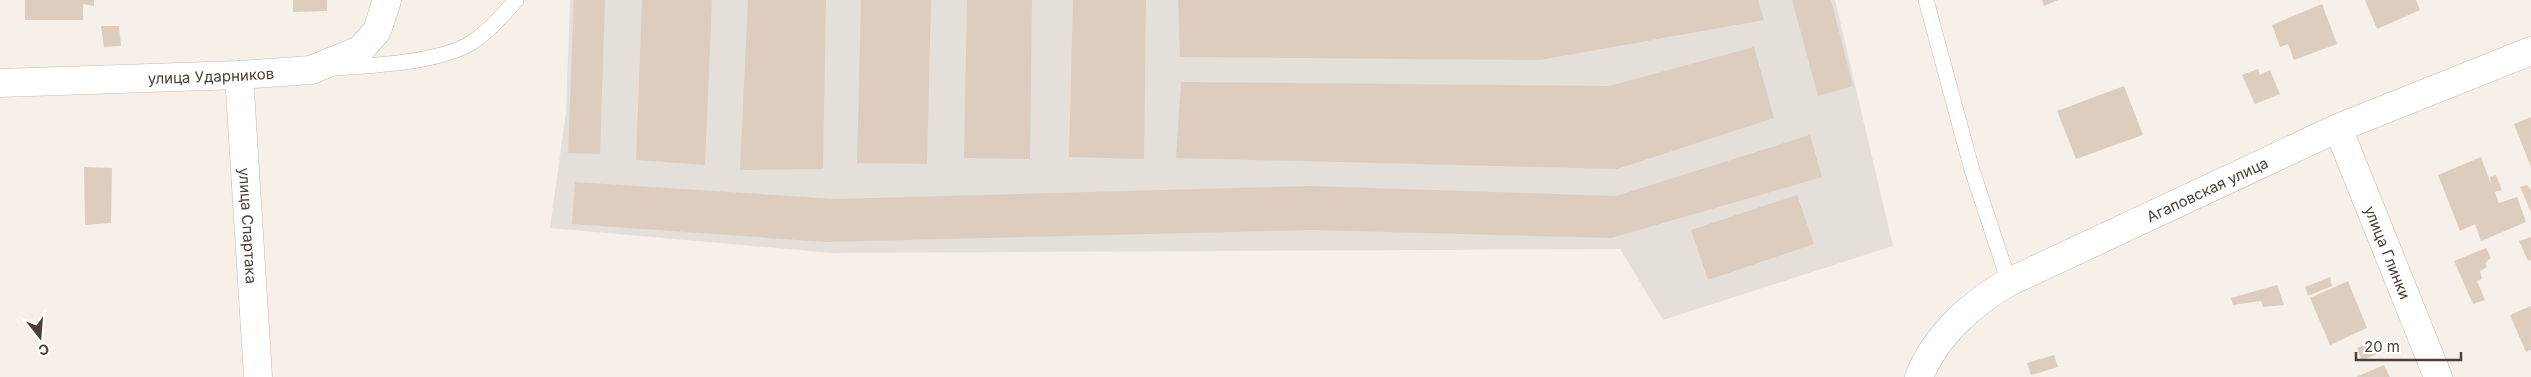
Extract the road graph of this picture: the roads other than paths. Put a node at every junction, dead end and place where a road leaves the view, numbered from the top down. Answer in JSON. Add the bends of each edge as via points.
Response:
{"nodes":[{"id":1,"x":387,"y":0,"type":"edge"},
{"id":2,"x":516,"y":0,"type":"edge"},
{"id":3,"x":1926,"y":0,"type":"edge"},
{"id":4,"x":2531,"y":51,"type":"edge"},
{"id":5,"x":311,"y":70,"type":"junction"},
{"id":6,"x":239,"y":75,"type":"junction"},
{"id":7,"x":0,"y":83,"type":"edge"},
{"id":8,"x":2338,"y":128,"type":"junction"},
{"id":9,"x":2009,"y":282,"type":"junction"},
{"id":10,"x":258,"y":377,"type":"edge"},
{"id":11,"x":1919,"y":377,"type":"edge"},
{"id":12,"x":2438,"y":377,"type":"edge"}],
"edges":[{"from":1,"to":5,"type":"street","name":"улица Ударников","via":[[378,31],[360,50]]},
{"from":2,"to":5,"type":"lane","via":[[495,25],[469,44],[432,57],[383,66]]},
{"from":3,"to":9,"type":"lane","via":[[1972,170]]},
{"from":4,"to":8,"type":"street","name":"Агаповская улица"},
{"from":5,"to":6,"type":"street","name":"улица Ударников"},
{"from":6,"to":7,"type":"street","name":"улица Ударников"},
{"from":6,"to":10,"type":"street","name":"улица Спартака"},
{"from":8,"to":9,"type":"street","name":"Агаповская улица"},
{"from":8,"to":12,"type":"street","name":"улица Глинки"},
{"from":9,"to":11,"type":"street","name":"Агаповская улица","via":[[1987,294],[1959,318],[1924,364]]}]}
